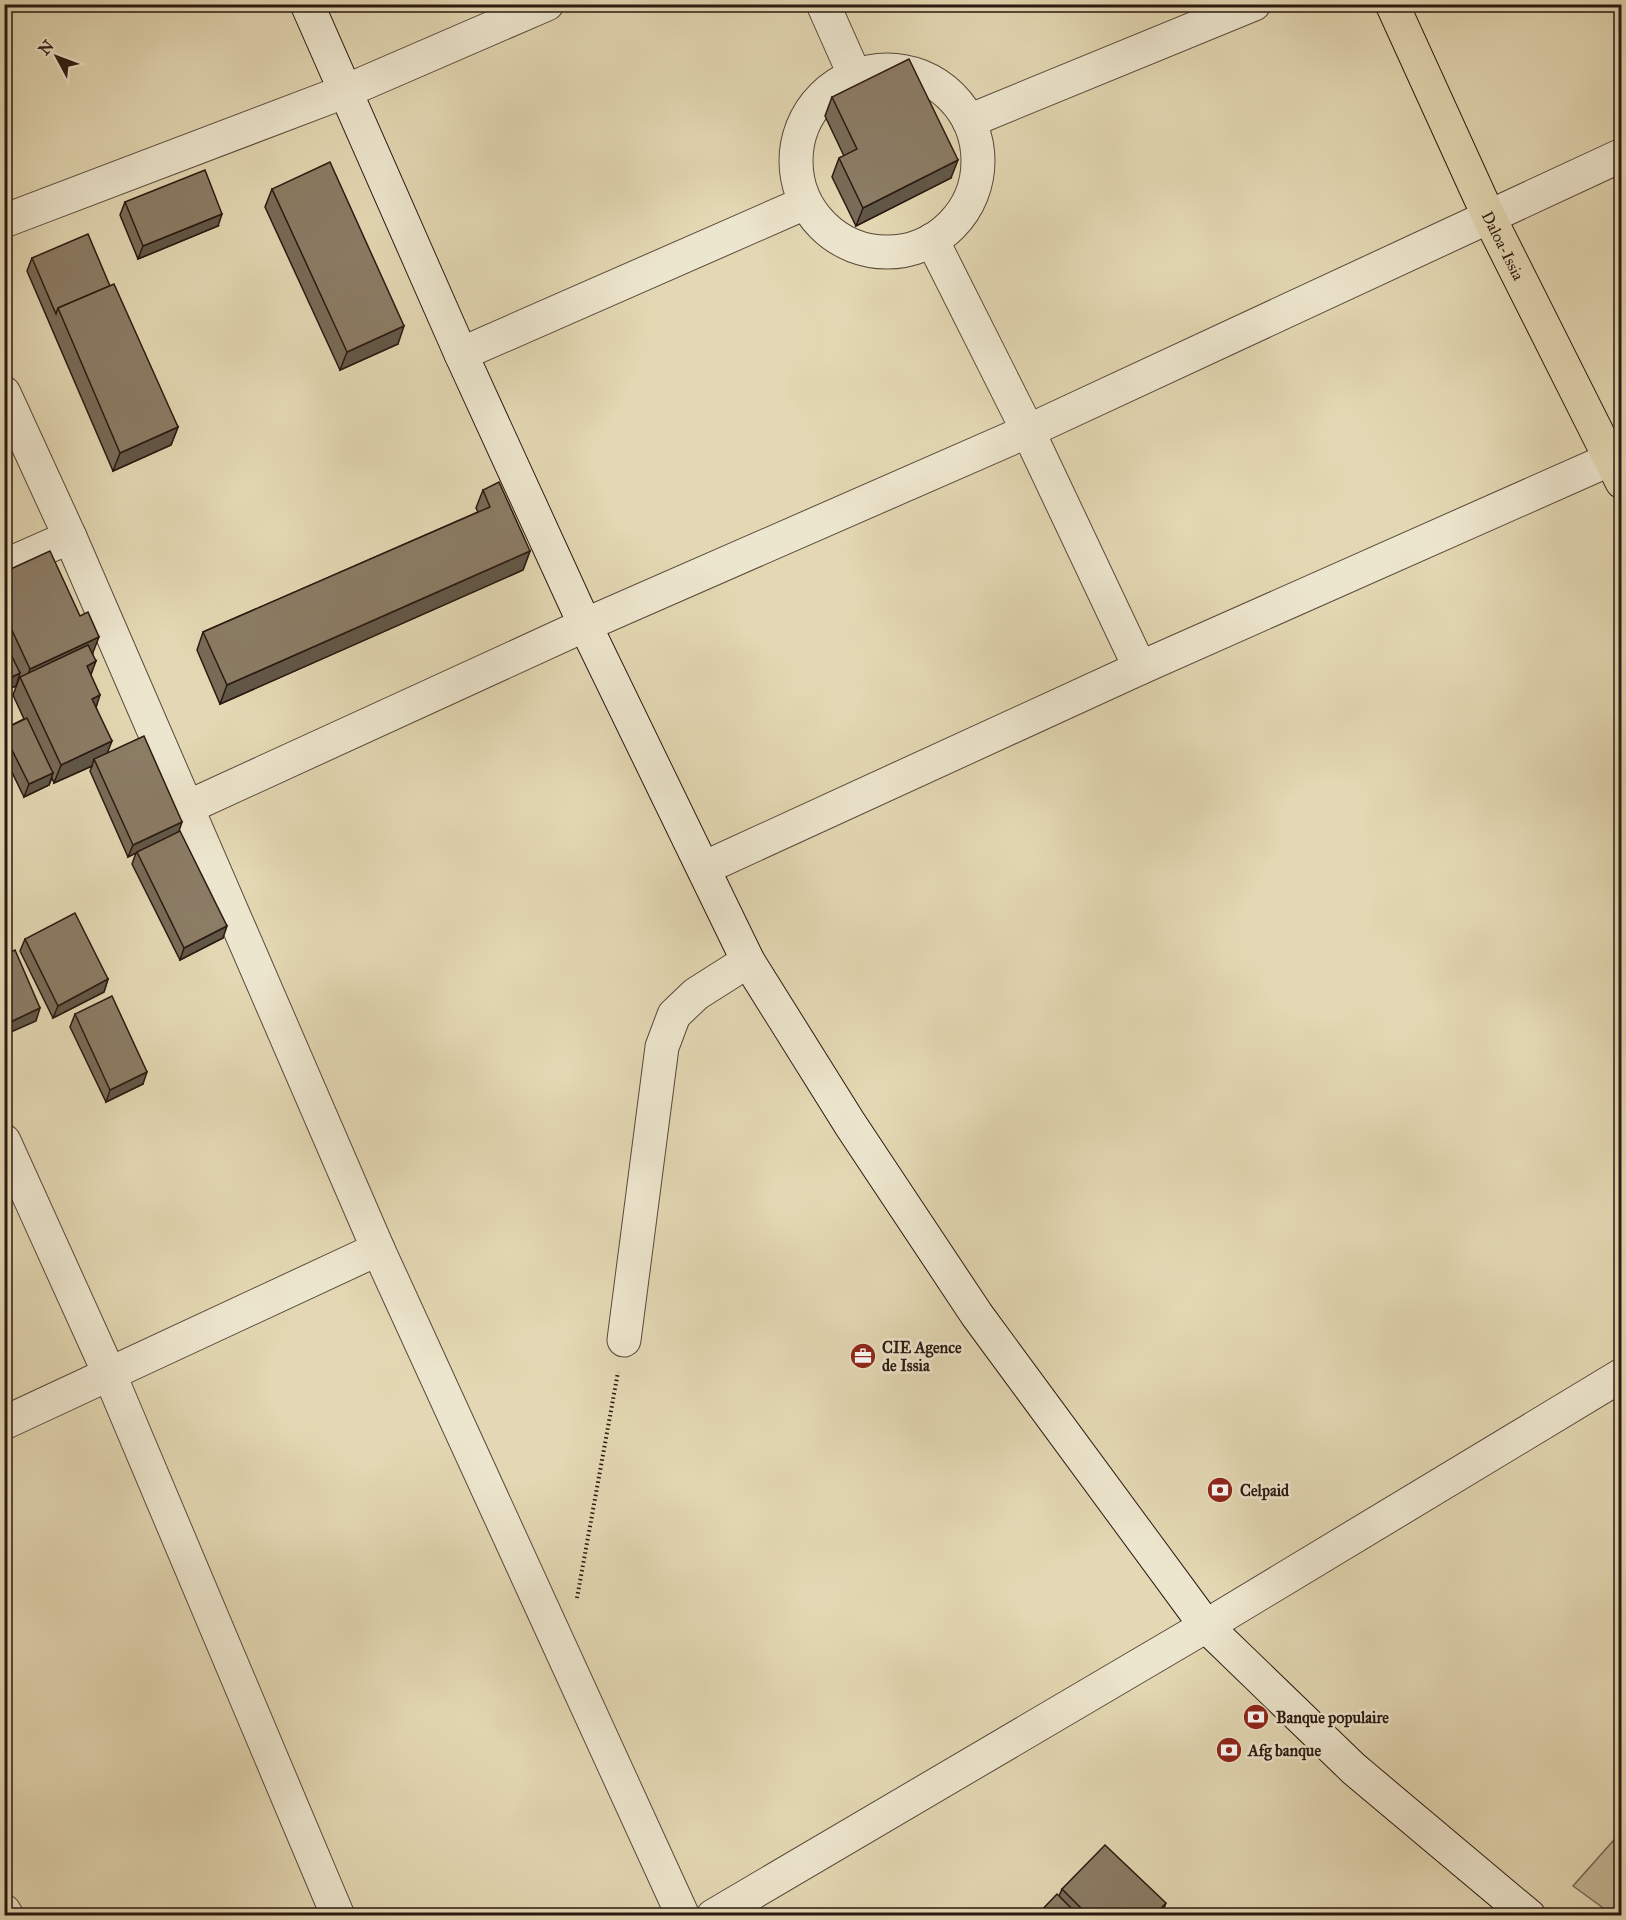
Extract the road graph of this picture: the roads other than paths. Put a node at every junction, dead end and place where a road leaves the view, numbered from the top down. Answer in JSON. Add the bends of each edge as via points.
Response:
{"nodes":[{"id":1,"x":307,"y":4,"type":"edge"},
{"id":2,"x":547,"y":4,"type":"edge"},
{"id":3,"x":823,"y":4,"type":"edge"},
{"id":4,"x":1254,"y":4,"type":"edge"},
{"id":5,"x":1392,"y":4,"type":"edge"},
{"id":6,"x":855,"y":76,"type":"junction"},
{"id":7,"x":346,"y":91,"type":"junction"},
{"id":8,"x":969,"y":121,"type":"junction"},
{"id":9,"x":1622,"y":155,"type":"edge"},
{"id":10,"x":805,"y":202,"type":"junction"},
{"id":11,"x":1489,"y":217,"type":"junction"},
{"id":12,"x":4,"y":221,"type":"edge"},
{"id":13,"x":932,"y":240,"type":"junction"},
{"id":14,"x":461,"y":354,"type":"junction"},
{"id":15,"x":4,"y":393,"type":"edge"},
{"id":16,"x":1028,"y":430,"type":"junction"},
{"id":17,"x":1616,"y":471,"type":"edge"},
{"id":18,"x":70,"y":537,"type":"junction"},
{"id":19,"x":4,"y":566,"type":"edge"},
{"id":20,"x":585,"y":625,"type":"junction"},
{"id":21,"x":1140,"y":668,"type":"junction"},
{"id":22,"x":188,"y":807,"type":"junction"},
{"id":23,"x":704,"y":868,"type":"junction"},
{"id":24,"x":747,"y":961,"type":"junction"},
{"id":25,"x":4,"y":1141,"type":"edge"},
{"id":26,"x":378,"y":1249,"type":"junction"},
{"id":27,"x":624,"y":1340,"type":"road end"},
{"id":28,"x":109,"y":1373,"type":"junction"},
{"id":29,"x":1622,"y":1375,"type":"edge"},
{"id":30,"x":4,"y":1423,"type":"edge"},
{"id":31,"x":1206,"y":1626,"type":"junction"},
{"id":32,"x":4,"y":1911,"type":"edge"},
{"id":33,"x":6,"y":1916,"type":"edge"},
{"id":34,"x":338,"y":1916,"type":"edge"},
{"id":35,"x":683,"y":1916,"type":"edge"},
{"id":36,"x":713,"y":1916,"type":"edge"},
{"id":37,"x":1529,"y":1916,"type":"edge"}],
"edges":[{"from":1,"to":7,"type":"street"},
{"from":2,"to":7,"type":"street"},
{"from":3,"to":6,"type":"street"},
{"from":4,"to":8,"type":"street"},
{"from":5,"to":11,"type":"main road","name":"Daloa-Issia"},
{"from":6,"to":8,"type":"street","via":[[881,70],[908,72],[933,82],[954,99]]},
{"from":6,"to":10,"type":"street","via":[[833,88],[815,106],[802,128],[796,161]]},
{"from":7,"to":12,"type":"street"},
{"from":7,"to":14,"type":"street"},
{"from":8,"to":13,"type":"street","via":[[977,147],[977,174],[969,201],[953,223]]},
{"from":9,"to":11,"type":"street"},
{"from":10,"to":13,"type":"street","via":[[822,226],[856,247],[875,252],[904,251]]},
{"from":10,"to":14,"type":"street"},
{"from":11,"to":16,"type":"street"},
{"from":11,"to":17,"type":"main road","name":"Daloa-Issia"},
{"from":13,"to":16,"type":"street"},
{"from":14,"to":20,"type":"street"},
{"from":15,"to":18,"type":"street"},
{"from":16,"to":20,"type":"street"},
{"from":16,"to":21,"type":"street"},
{"from":17,"to":21,"type":"street"},
{"from":18,"to":19,"type":"street"},
{"from":18,"to":22,"type":"street"},
{"from":20,"to":22,"type":"street"},
{"from":20,"to":23,"type":"street"},
{"from":21,"to":23,"type":"street"},
{"from":22,"to":26,"type":"street"},
{"from":23,"to":24,"type":"street"},
{"from":24,"to":27,"type":"street","via":[[696,994],[675,1015],[662,1047]]},
{"from":24,"to":31,"type":"street","via":[[977,1315]]},
{"from":25,"to":28,"type":"street"},
{"from":26,"to":28,"type":"street"},
{"from":26,"to":35,"type":"street"},
{"from":28,"to":30,"type":"street"},
{"from":28,"to":34,"type":"street"},
{"from":29,"to":31,"type":"street"},
{"from":31,"to":36,"type":"street"},
{"from":31,"to":37,"type":"street","via":[[1354,1769]]},
{"from":32,"to":33,"type":"street"}]}
